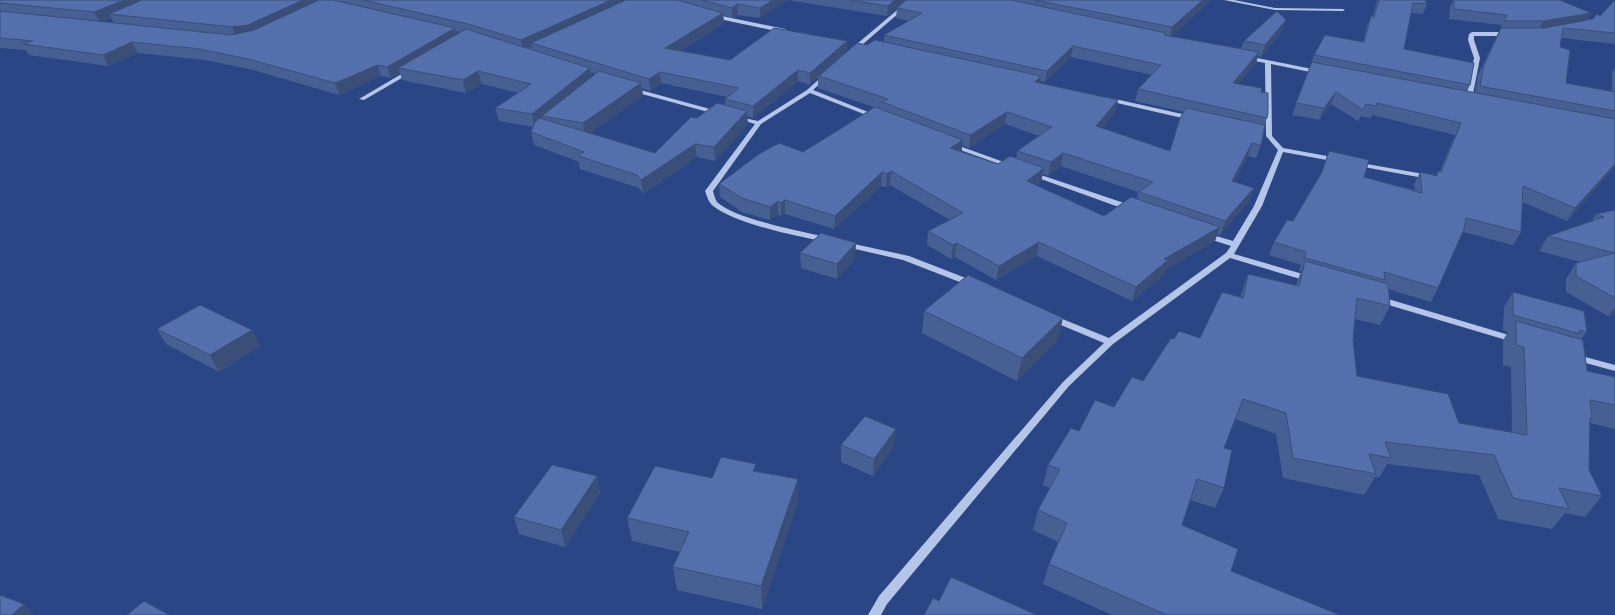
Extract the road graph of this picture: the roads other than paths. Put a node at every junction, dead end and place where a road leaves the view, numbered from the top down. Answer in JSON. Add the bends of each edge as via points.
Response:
{"nodes":[{"id":1,"x":912,"y":0,"type":"edge"},
{"id":2,"x":1226,"y":0,"type":"edge"},
{"id":3,"x":1343,"y":10,"type":"dead end"},
{"id":4,"x":706,"y":14,"type":"edge"},
{"id":5,"x":791,"y":32,"type":"edge"},
{"id":6,"x":1518,"y":35,"type":"edge"},
{"id":7,"x":850,"y":43,"type":"dead end"},
{"id":8,"x":860,"y":45,"type":"junction"},
{"id":9,"x":869,"y":46,"type":"edge"},
{"id":10,"x":1238,"y":56,"type":"edge"},
{"id":11,"x":845,"y":58,"type":"edge"},
{"id":12,"x":1268,"y":62,"type":"junction"},
{"id":13,"x":419,"y":66,"type":"edge"},
{"id":14,"x":830,"y":71,"type":"edge"},
{"id":15,"x":1325,"y":73,"type":"edge"},
{"id":16,"x":624,"y":87,"type":"edge"},
{"id":17,"x":809,"y":91,"type":"junction"},
{"id":18,"x":1098,"y":97,"type":"edge"},
{"id":19,"x":1459,"y":97,"type":"edge"},
{"id":20,"x":362,"y":99,"type":"dead end"},
{"id":21,"x":1469,"y":99,"type":"junction"},
{"id":22,"x":1478,"y":101,"type":"edge"},
{"id":23,"x":881,"y":118,"type":"edge"},
{"id":24,"x":1203,"y":121,"type":"edge"},
{"id":25,"x":759,"y":123,"type":"junction"},
{"id":26,"x":1260,"y":134,"type":"edge"},
{"id":27,"x":1269,"y":136,"type":"junction"},
{"id":28,"x":944,"y":143,"type":"edge"},
{"id":29,"x":1281,"y":150,"type":"junction"},
{"id":30,"x":1018,"y":169,"type":"edge"},
{"id":31,"x":1028,"y":173,"type":"edge"},
{"id":32,"x":1418,"y":175,"type":"edge"},
{"id":33,"x":1140,"y":212,"type":"edge"},
{"id":34,"x":1197,"y":231,"type":"edge"},
{"id":35,"x":1234,"y":244,"type":"junction"},
{"id":36,"x":1229,"y":255,"type":"junction"},
{"id":37,"x":1324,"y":283,"type":"edge"},
{"id":38,"x":981,"y":288,"type":"edge"},
{"id":39,"x":1371,"y":297,"type":"edge"},
{"id":40,"x":1046,"y":315,"type":"edge"},
{"id":41,"x":1522,"y":341,"type":"edge"},
{"id":42,"x":1110,"y":342,"type":"junction"},
{"id":43,"x":1569,"y":355,"type":"edge"},
{"id":44,"x":1612,"y":365,"type":"edge"},
{"id":45,"x":874,"y":615,"type":"edge"}],
"edges":[{"from":1,"to":8,"type":"street"},
{"from":2,"to":3,"type":"street","via":[[1275,9]]},
{"from":4,"to":5,"type":"street"},
{"from":6,"to":21,"type":"street","via":[[1472,34],[1477,58]]},
{"from":7,"to":8,"type":"street"},
{"from":8,"to":9,"type":"street"},
{"from":8,"to":11,"type":"street"},
{"from":10,"to":12,"type":"street"},
{"from":12,"to":15,"type":"street"},
{"from":12,"to":27,"type":"street"},
{"from":13,"to":20,"type":"street"},
{"from":14,"to":17,"type":"street"},
{"from":16,"to":25,"type":"street"},
{"from":17,"to":23,"type":"street"},
{"from":17,"to":25,"type":"street"},
{"from":18,"to":24,"type":"street"},
{"from":19,"to":21,"type":"street"},
{"from":21,"to":22,"type":"street"},
{"from":25,"to":38,"type":"street","via":[[709,191],[713,202],[725,211],[798,234],[906,258]]},
{"from":26,"to":27,"type":"street"},
{"from":27,"to":29,"type":"street"},
{"from":28,"to":30,"type":"street"},
{"from":29,"to":32,"type":"street"},
{"from":29,"to":35,"type":"street","via":[[1258,206]]},
{"from":31,"to":33,"type":"street"},
{"from":34,"to":35,"type":"street"},
{"from":35,"to":36,"type":"street"},
{"from":36,"to":37,"type":"street"},
{"from":36,"to":42,"type":"street"},
{"from":39,"to":41,"type":"street"},
{"from":40,"to":42,"type":"street"},
{"from":42,"to":45,"type":"street","via":[[1066,384],[883,600]]},
{"from":43,"to":44,"type":"street"}]}
